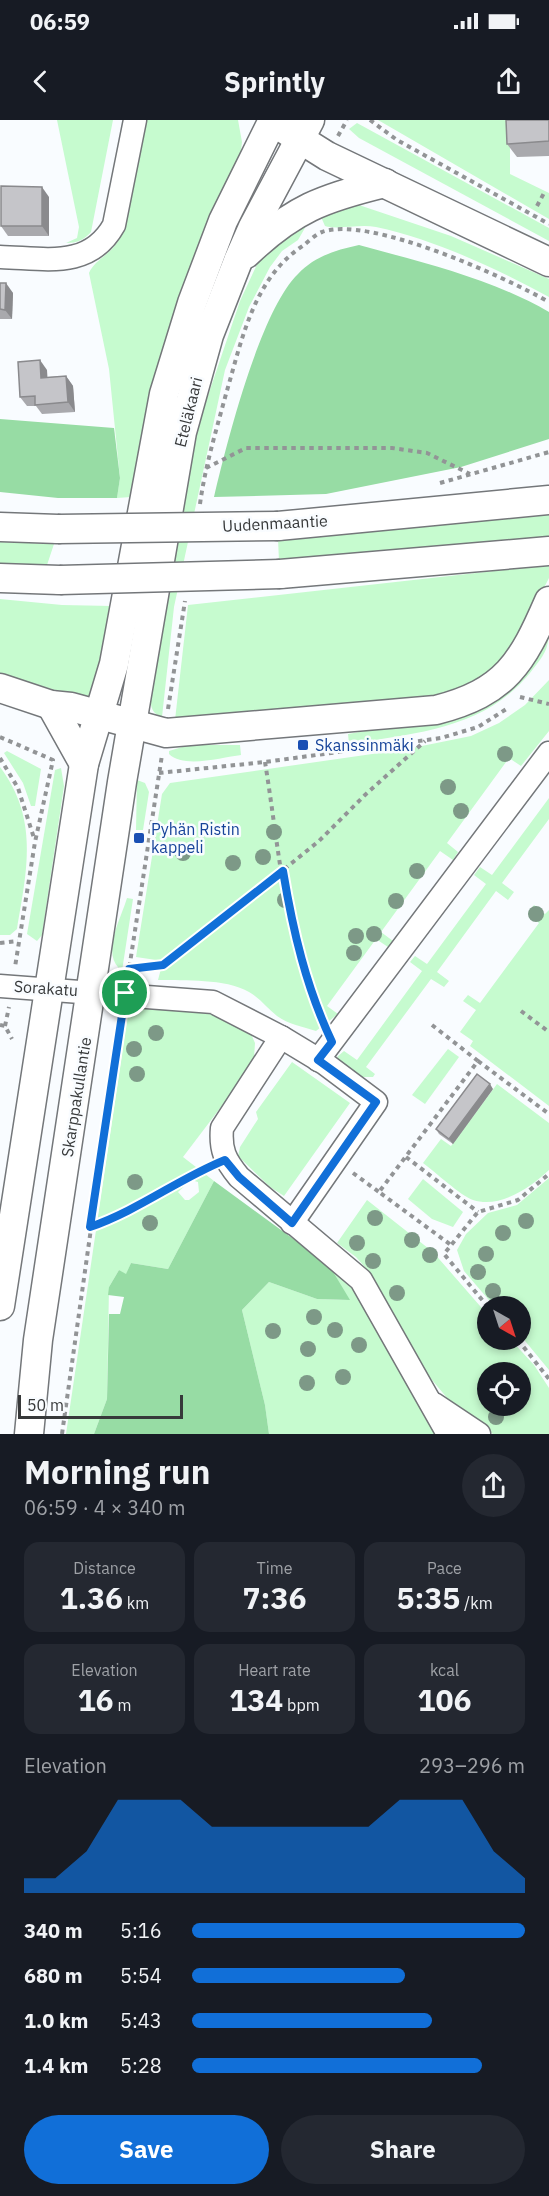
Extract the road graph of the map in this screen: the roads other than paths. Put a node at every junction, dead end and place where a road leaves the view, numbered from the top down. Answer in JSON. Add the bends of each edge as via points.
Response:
{"nodes":[{"id":1,"x":135,"y":120,"type":"edge"},
{"id":2,"x":272,"y":120,"type":"edge"},
{"id":3,"x":304,"y":130,"type":"edge"},
{"id":4,"x":385,"y":183,"type":"junction"},
{"id":5,"x":0,"y":257,"type":"edge"},
{"id":6,"x":238,"y":261,"type":"junction"},
{"id":7,"x":549,"y":262,"type":"edge"},
{"id":8,"x":549,"y":500,"type":"edge"},
{"id":9,"x":0,"y":527,"type":"edge"},
{"id":10,"x":549,"y":551,"type":"edge"},
{"id":11,"x":0,"y":578,"type":"edge"},
{"id":12,"x":549,"y":601,"type":"edge"},
{"id":13,"x":0,"y":688,"type":"edge"},
{"id":14,"x":51,"y":705,"type":"junction"},
{"id":15,"x":100,"y":716,"type":"junction"},
{"id":16,"x":132,"y":726,"type":"junction"},
{"id":17,"x":549,"y":753,"type":"edge"},
{"id":18,"x":84,"y":764,"type":"junction"},
{"id":19,"x":6,"y":986,"type":"edge"},
{"id":20,"x":48,"y":988,"type":"junction"},
{"id":21,"x":92,"y":992,"type":"junction"},
{"id":22,"x":281,"y":1037,"type":"junction"},
{"id":23,"x":325,"y":1051,"type":"junction"},
{"id":24,"x":292,"y":1223,"type":"junction"},
{"id":25,"x":0,"y":1306,"type":"edge"},
{"id":26,"x":430,"y":1401,"type":"junction"},
{"id":27,"x":28,"y":1434,"type":"edge"},
{"id":28,"x":448,"y":1434,"type":"edge"},
{"id":29,"x":479,"y":1434,"type":"edge"}],
"edges":[{"from":1,"to":5,"type":"street","via":[[114,225],[106,239],[76,257]]},
{"from":2,"to":3,"type":"main road"},
{"from":2,"to":15,"type":"main road","name":"Eteläkaari","via":[[223,221],[167,382],[114,664]]},
{"from":3,"to":4,"type":"main road"},
{"from":3,"to":6,"type":"main road","name":"Eteläkaari"},
{"from":4,"to":6,"type":"main road","via":[[310,205],[268,232]]},
{"from":4,"to":7,"type":"main road"},
{"from":6,"to":16,"type":"main road","name":"Eteläkaari","via":[[209,335],[182,432]]},
{"from":8,"to":9,"type":"main road","name":"Uudenmaantie","bridge":true,"via":[[278,526]]},
{"from":10,"to":11,"type":"main road","bridge":true,"via":[[280,574]]},
{"from":12,"to":16,"type":"main road","via":[[531,642],[514,667],[494,686],[458,704],[436,710],[186,733]]},
{"from":13,"to":14,"type":"main road"},
{"from":14,"to":15,"type":"main road"},
{"from":14,"to":18,"type":"main road"},
{"from":15,"to":16,"type":"main road"},
{"from":15,"to":18,"type":"main road"},
{"from":16,"to":21,"type":"main road","name":"Skarppakullantie"},
{"from":17,"to":23,"type":"street"},
{"from":18,"to":20,"type":"main road"},
{"from":19,"to":20,"type":"street","name":"Sorakatu"},
{"from":20,"to":21,"type":"street","name":"Sorakatu"},
{"from":20,"to":25,"type":"main road"},
{"from":21,"to":22,"type":"street","name":"Sorakatu","via":[[213,1002]]},
{"from":21,"to":27,"type":"main road","name":"Skarppakullantie","via":[[38,1340]]},
{"from":22,"to":23,"type":"street","name":"Sorakatu"},
{"from":22,"to":24,"type":"street","via":[[222,1128],[221,1144],[225,1160],[239,1177]]},
{"from":23,"to":24,"type":"street","name":"Sorakatu","via":[[376,1102]]},
{"from":24,"to":26,"type":"street","via":[[361,1280]]},
{"from":26,"to":28,"type":"street"},
{"from":26,"to":29,"type":"street"}]}
